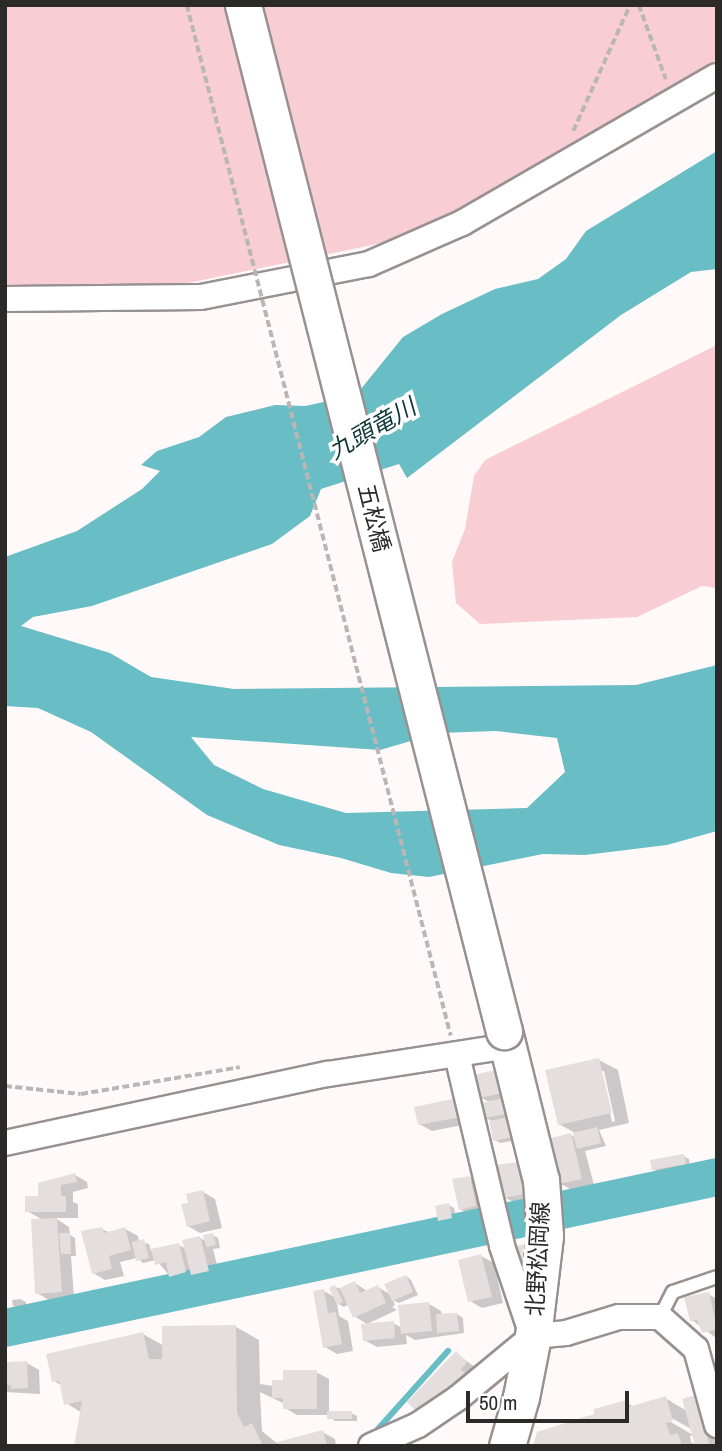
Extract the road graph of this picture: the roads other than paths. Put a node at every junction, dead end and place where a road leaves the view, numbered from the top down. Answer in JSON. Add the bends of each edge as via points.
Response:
{"nodes":[{"id":1,"x":243,"y":5,"type":"edge"},
{"id":2,"x":717,"y":76,"type":"edge"},
{"id":3,"x":5,"y":299,"type":"edge"},
{"id":4,"x":506,"y":1038,"type":"junction"},
{"id":5,"x":454,"y":1045,"type":"junction"},
{"id":6,"x":5,"y":1143,"type":"edge"},
{"id":7,"x":717,"y":1277,"type":"edge"},
{"id":8,"x":660,"y":1317,"type":"junction"},
{"id":9,"x":533,"y":1336,"type":"junction"},
{"id":10,"x":706,"y":1350,"type":"edge"},
{"id":11,"x":717,"y":1425,"type":"edge"},
{"id":12,"x":371,"y":1446,"type":"edge"},
{"id":13,"x":507,"y":1446,"type":"edge"}],
"edges":[{"from":1,"to":4,"type":"main road","name":"五松橋","bridge":true},
{"from":2,"to":3,"type":"street","via":[[462,223],[369,264],[201,297]]},
{"from":4,"to":5,"type":"street"},
{"from":4,"to":9,"type":"main road","name":"北野松岡線","via":[[544,1198],[545,1236]]},
{"from":5,"to":6,"type":"street"},
{"from":5,"to":9,"type":"street","via":[[494,1216]]},
{"from":7,"to":8,"type":"lane","via":[[673,1292]]},
{"from":8,"to":9,"type":"street","via":[[619,1317],[566,1333]]},
{"from":8,"to":10,"type":"street"},
{"from":9,"to":12,"type":"street","via":[[458,1398],[418,1425]]},
{"from":9,"to":13,"type":"main road","name":"北野松岡線"},
{"from":10,"to":11,"type":"street"}]}
